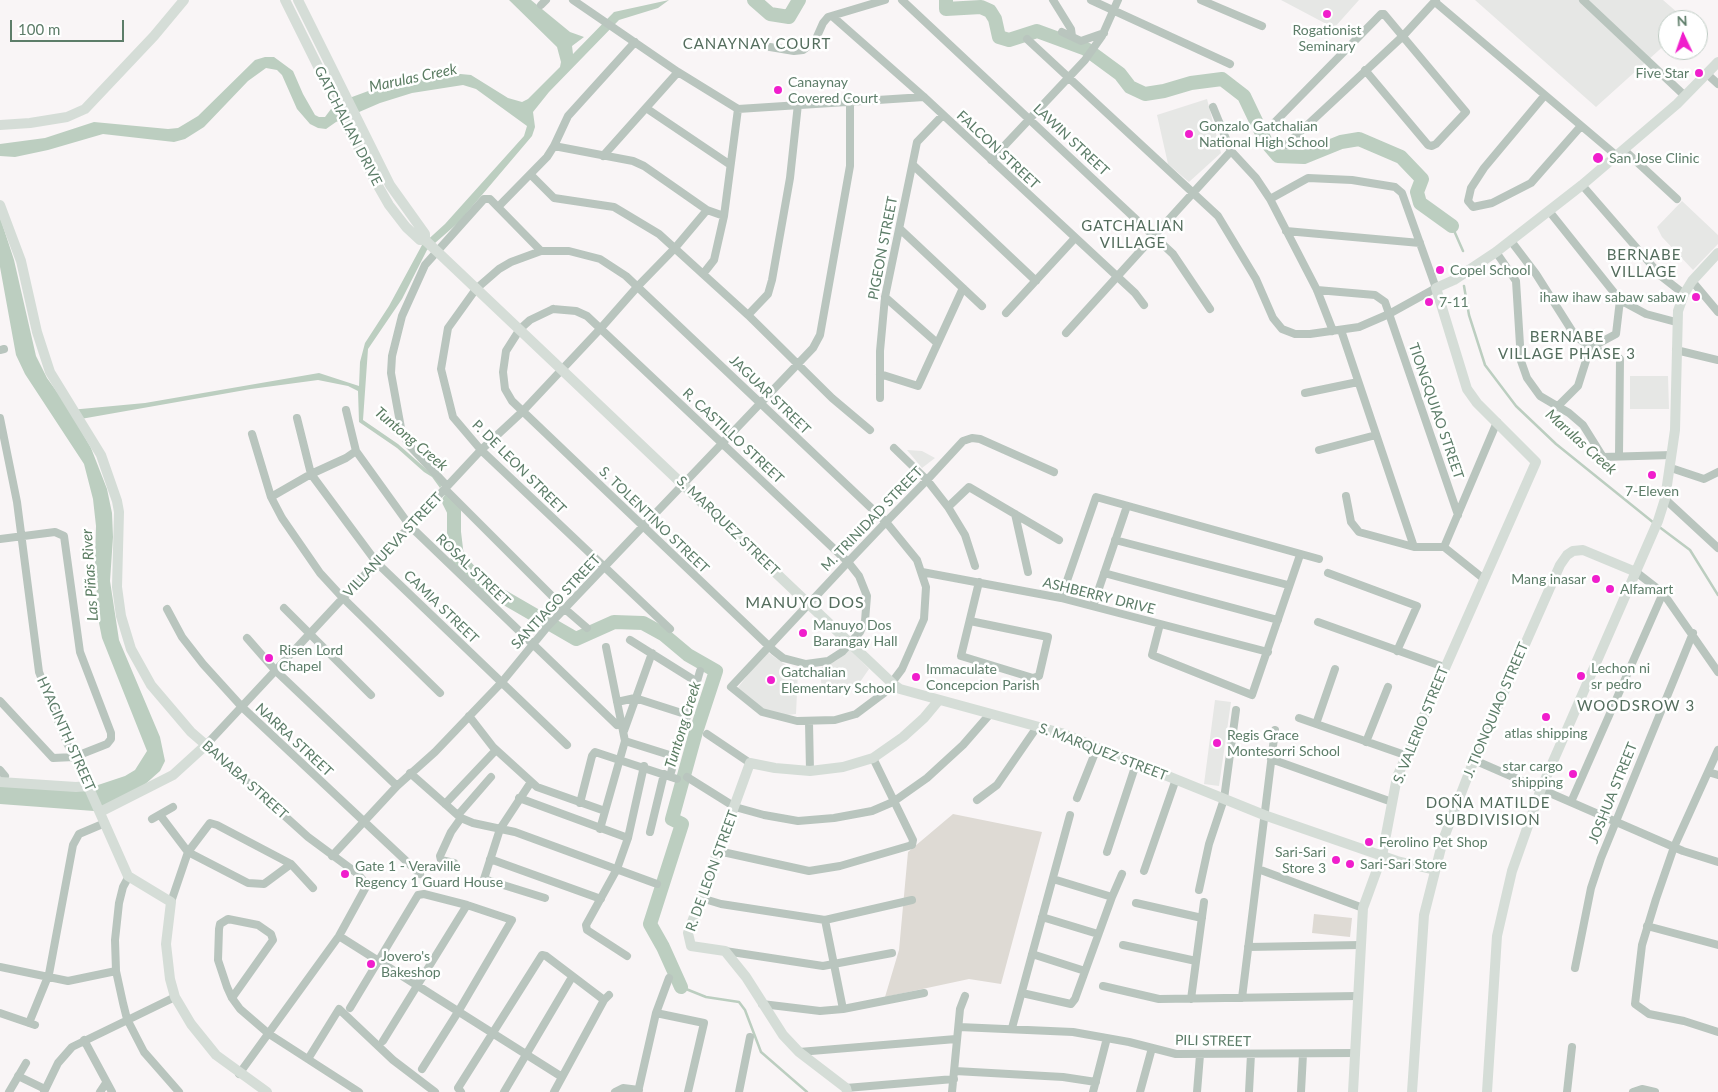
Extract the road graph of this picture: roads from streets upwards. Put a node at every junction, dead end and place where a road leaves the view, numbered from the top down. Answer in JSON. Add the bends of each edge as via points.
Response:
{"nodes":[{"id":1,"x":184,"y":0,"type":"edge"},
{"id":2,"x":285,"y":0,"type":"edge"},
{"id":3,"x":298,"y":0,"type":"edge"},
{"id":4,"x":572,"y":0,"type":"edge"},
{"id":5,"x":885,"y":0,"type":"edge"},
{"id":6,"x":902,"y":0,"type":"edge"},
{"id":7,"x":1053,"y":0,"type":"edge"},
{"id":8,"x":1091,"y":0,"type":"edge"},
{"id":9,"x":1118,"y":0,"type":"edge"},
{"id":10,"x":1201,"y":0,"type":"edge"},
{"id":11,"x":1583,"y":0,"type":"edge"},
{"id":12,"x":1436,"y":1,"type":"edge"},
{"id":13,"x":1114,"y":11,"type":"junction"},
{"id":14,"x":832,"y":16,"type":"junction"},
{"id":15,"x":1262,"y":26,"type":"dead end"},
{"id":16,"x":1062,"y":32,"type":"dead end"},
{"id":17,"x":1104,"y":33,"type":"junction"},
{"id":18,"x":1072,"y":36,"type":"junction"},
{"id":19,"x":1402,"y":36,"type":"junction"},
{"id":20,"x":1027,"y":39,"type":"dead end"},
{"id":21,"x":635,"y":42,"type":"junction"},
{"id":22,"x":752,"y":44,"type":"dead end"},
{"id":23,"x":1718,"y":62,"type":"edge"},
{"id":24,"x":1230,"y":64,"type":"dead end"},
{"id":25,"x":1364,"y":70,"type":"junction"},
{"id":26,"x":678,"y":72,"type":"junction"},
{"id":27,"x":1707,"y":74,"type":"junction"},
{"id":28,"x":1068,"y":78,"type":"junction"},
{"id":29,"x":1718,"y":84,"type":"edge"},
{"id":30,"x":1545,"y":95,"type":"junction"},
{"id":31,"x":1684,"y":96,"type":"junction"},
{"id":32,"x":924,"y":97,"type":"junction"},
{"id":33,"x":850,"y":101,"type":"junction"},
{"id":34,"x":798,"y":104,"type":"junction"},
{"id":35,"x":1213,"y":107,"type":"dead end"},
{"id":36,"x":646,"y":108,"type":"junction"},
{"id":37,"x":738,"y":109,"type":"junction"},
{"id":38,"x":943,"y":115,"type":"junction"},
{"id":39,"x":1030,"y":119,"type":"junction"},
{"id":40,"x":1273,"y":124,"type":"dead end"},
{"id":41,"x":0,"y":125,"type":"edge"},
{"id":42,"x":1582,"y":126,"type":"junction"},
{"id":43,"x":1286,"y":145,"type":"dead end"},
{"id":44,"x":554,"y":146,"type":"junction"},
{"id":45,"x":1231,"y":151,"type":"junction"},
{"id":46,"x":1621,"y":153,"type":"junction"},
{"id":47,"x":603,"y":156,"type":"junction"},
{"id":48,"x":991,"y":160,"type":"junction"},
{"id":49,"x":729,"y":164,"type":"junction"},
{"id":50,"x":913,"y":165,"type":"junction"},
{"id":51,"x":531,"y":175,"type":"junction"},
{"id":52,"x":1582,"y":184,"type":"junction"},
{"id":53,"x":1193,"y":193,"type":"junction"},
{"id":54,"x":1270,"y":199,"type":"junction"},
{"id":55,"x":1677,"y":199,"type":"dead end"},
{"id":56,"x":0,"y":204,"type":"edge"},
{"id":57,"x":498,"y":207,"type":"junction"},
{"id":58,"x":707,"y":210,"type":"junction"},
{"id":59,"x":1549,"y":211,"type":"junction"},
{"id":60,"x":724,"y":216,"type":"junction"},
{"id":61,"x":415,"y":221,"type":"junction"},
{"id":62,"x":406,"y":227,"type":"junction"},
{"id":63,"x":900,"y":229,"type":"junction"},
{"id":64,"x":1286,"y":231,"type":"junction"},
{"id":65,"x":1154,"y":236,"type":"junction"},
{"id":66,"x":1075,"y":238,"type":"junction"},
{"id":67,"x":1511,"y":240,"type":"junction"},
{"id":68,"x":1420,"y":243,"type":"junction"},
{"id":69,"x":430,"y":244,"type":"junction"},
{"id":70,"x":674,"y":247,"type":"junction"},
{"id":71,"x":541,"y":251,"type":"junction"},
{"id":72,"x":1496,"y":252,"type":"junction"},
{"id":73,"x":1718,"y":254,"type":"edge"},
{"id":74,"x":703,"y":274,"type":"junction"},
{"id":75,"x":1117,"y":277,"type":"junction"},
{"id":76,"x":1036,"y":281,"type":"junction"},
{"id":77,"x":1692,"y":281,"type":"junction"},
{"id":78,"x":638,"y":286,"type":"junction"},
{"id":79,"x":963,"y":288,"type":"junction"},
{"id":80,"x":1436,"y":288,"type":"junction"},
{"id":81,"x":476,"y":289,"type":"junction"},
{"id":82,"x":1317,"y":290,"type":"junction"},
{"id":83,"x":1684,"y":294,"type":"junction"},
{"id":84,"x":885,"y":297,"type":"junction"},
{"id":85,"x":1620,"y":300,"type":"junction"},
{"id":86,"x":1144,"y":305,"type":"dead end"},
{"id":87,"x":982,"y":306,"type":"dead end"},
{"id":88,"x":1210,"y":310,"type":"dead end"},
{"id":89,"x":1718,"y":312,"type":"edge"},
{"id":90,"x":1006,"y":313,"type":"dead end"},
{"id":91,"x":1389,"y":314,"type":"junction"},
{"id":92,"x":748,"y":315,"type":"junction"},
{"id":93,"x":1676,"y":322,"type":"junction"},
{"id":94,"x":601,"y":328,"type":"junction"},
{"id":95,"x":520,"y":329,"type":"junction"},
{"id":96,"x":1337,"y":331,"type":"junction"},
{"id":97,"x":1066,"y":333,"type":"dead end"},
{"id":98,"x":936,"y":342,"type":"junction"},
{"id":99,"x":1590,"y":348,"type":"junction"},
{"id":100,"x":1676,"y":350,"type":"junction"},
{"id":101,"x":1718,"y":360,"type":"edge"},
{"id":102,"x":798,"y":363,"type":"junction"},
{"id":103,"x":562,"y":369,"type":"junction"},
{"id":104,"x":880,"y":374,"type":"junction"},
{"id":105,"x":1358,"y":382,"type":"junction"},
{"id":106,"x":1305,"y":393,"type":"dead end"},
{"id":107,"x":880,"y":398,"type":"dead end"},
{"id":108,"x":760,"y":403,"type":"junction"},
{"id":109,"x":1557,"y":407,"type":"junction"},
{"id":110,"x":346,"y":410,"type":"dead end"},
{"id":111,"x":522,"y":412,"type":"junction"},
{"id":112,"x":0,"y":418,"type":"edge"},
{"id":113,"x":297,"y":418,"type":"dead end"},
{"id":114,"x":1497,"y":422,"type":"junction"},
{"id":115,"x":870,"y":430,"type":"dead end"},
{"id":116,"x":252,"y":434,"type":"dead end"},
{"id":117,"x":1376,"y":435,"type":"junction"},
{"id":118,"x":722,"y":443,"type":"junction"},
{"id":119,"x":894,"y":448,"type":"dead end"},
{"id":120,"x":481,"y":450,"type":"junction"},
{"id":121,"x":1319,"y":450,"type":"dead end"},
{"id":122,"x":356,"y":451,"type":"junction"},
{"id":123,"x":1619,"y":455,"type":"junction"},
{"id":124,"x":1672,"y":455,"type":"junction"},
{"id":125,"x":1671,"y":468,"type":"junction"},
{"id":126,"x":1054,"y":472,"type":"dead end"},
{"id":127,"x":1718,"y":472,"type":"edge"},
{"id":128,"x":311,"y":474,"type":"junction"},
{"id":129,"x":927,"y":480,"type":"junction"},
{"id":130,"x":684,"y":485,"type":"junction"},
{"id":131,"x":444,"y":490,"type":"junction"},
{"id":132,"x":1346,"y":496,"type":"dead end"},
{"id":133,"x":271,"y":497,"type":"junction"},
{"id":134,"x":1665,"y":499,"type":"junction"},
{"id":135,"x":1127,"y":506,"type":"junction"},
{"id":136,"x":948,"y":507,"type":"junction"},
{"id":137,"x":1015,"y":514,"type":"junction"},
{"id":138,"x":1458,"y":515,"type":"junction"},
{"id":139,"x":886,"y":522,"type":"junction"},
{"id":140,"x":410,"y":526,"type":"junction"},
{"id":141,"x":643,"y":527,"type":"junction"},
{"id":142,"x":22,"y":536,"type":"junction"},
{"id":143,"x":0,"y":539,"type":"edge"},
{"id":144,"x":1058,"y":540,"type":"dead end"},
{"id":145,"x":1115,"y":540,"type":"junction"},
{"id":146,"x":1414,"y":547,"type":"junction"},
{"id":147,"x":1444,"y":547,"type":"junction"},
{"id":148,"x":1718,"y":548,"type":"edge"},
{"id":149,"x":1300,"y":555,"type":"junction"},
{"id":150,"x":1319,"y":559,"type":"dead end"},
{"id":151,"x":848,"y":562,"type":"junction"},
{"id":152,"x":377,"y":563,"type":"junction"},
{"id":153,"x":976,"y":566,"type":"dead end"},
{"id":154,"x":604,"y":568,"type":"junction"},
{"id":155,"x":922,"y":572,"type":"junction"},
{"id":156,"x":1028,"y":572,"type":"dead end"},
{"id":157,"x":1636,"y":572,"type":"junction"},
{"id":158,"x":1104,"y":573,"type":"junction"},
{"id":159,"x":1328,"y":573,"type":"dead end"},
{"id":160,"x":1484,"y":579,"type":"junction"},
{"id":161,"x":979,"y":582,"type":"junction"},
{"id":162,"x":1288,"y":585,"type":"junction"},
{"id":163,"x":1663,"y":593,"type":"junction"},
{"id":164,"x":343,"y":598,"type":"junction"},
{"id":165,"x":1061,"y":598,"type":"junction"},
{"id":166,"x":809,"y":604,"type":"junction"},
{"id":167,"x":1093,"y":606,"type":"junction"},
{"id":168,"x":284,"y":608,"type":"dead end"},
{"id":169,"x":167,"y":609,"type":"dead end"},
{"id":170,"x":565,"y":609,"type":"junction"},
{"id":171,"x":1278,"y":620,"type":"junction"},
{"id":172,"x":970,"y":621,"type":"junction"},
{"id":173,"x":1318,"y":622,"type":"dead end"},
{"id":174,"x":1160,"y":624,"type":"junction"},
{"id":175,"x":587,"y":628,"type":"dead end"},
{"id":176,"x":670,"y":629,"type":"dead end"},
{"id":177,"x":1693,"y":633,"type":"junction"},
{"id":178,"x":309,"y":634,"type":"junction"},
{"id":179,"x":247,"y":638,"type":"dead end"},
{"id":180,"x":630,"y":640,"type":"dead end"},
{"id":181,"x":531,"y":644,"type":"junction"},
{"id":182,"x":850,"y":644,"type":"junction"},
{"id":183,"x":606,"y":647,"type":"dead end"},
{"id":184,"x":768,"y":647,"type":"junction"},
{"id":185,"x":1397,"y":651,"type":"junction"},
{"id":186,"x":1268,"y":652,"type":"junction"},
{"id":187,"x":652,"y":654,"type":"junction"},
{"id":188,"x":1444,"y":667,"type":"junction"},
{"id":189,"x":1335,"y":669,"type":"dead end"},
{"id":190,"x":275,"y":670,"type":"junction"},
{"id":191,"x":700,"y":671,"type":"dead end"},
{"id":192,"x":1718,"y":672,"type":"edge"},
{"id":193,"x":502,"y":682,"type":"junction"},
{"id":194,"x":697,"y":682,"type":"junction"},
{"id":195,"x":893,"y":684,"type":"junction"},
{"id":196,"x":1388,"y":687,"type":"dead end"},
{"id":197,"x":730,"y":688,"type":"joint"},
{"id":198,"x":440,"y":693,"type":"dead end"},
{"id":199,"x":371,"y":695,"type":"dead end"},
{"id":200,"x":635,"y":698,"type":"junction"},
{"id":201,"x":939,"y":700,"type":"junction"},
{"id":202,"x":0,"y":701,"type":"edge"},
{"id":203,"x":617,"y":702,"type":"junction"},
{"id":204,"x":242,"y":707,"type":"junction"},
{"id":205,"x":1236,"y":710,"type":"dead end"},
{"id":206,"x":990,"y":714,"type":"junction"},
{"id":207,"x":688,"y":715,"type":"junction"},
{"id":208,"x":469,"y":716,"type":"junction"},
{"id":209,"x":1299,"y":718,"type":"dead end"},
{"id":210,"x":809,"y":722,"type":"junction"},
{"id":211,"x":1316,"y":724,"type":"junction"},
{"id":212,"x":617,"y":725,"type":"dead end"},
{"id":213,"x":1037,"y":727,"type":"junction"},
{"id":214,"x":1274,"y":730,"type":"dead end"},
{"id":215,"x":707,"y":734,"type":"dead end"},
{"id":216,"x":624,"y":737,"type":"junction"},
{"id":217,"x":1366,"y":742,"type":"junction"},
{"id":218,"x":206,"y":745,"type":"junction"},
{"id":219,"x":567,"y":745,"type":"dead end"},
{"id":220,"x":1097,"y":748,"type":"junction"},
{"id":221,"x":496,"y":750,"type":"junction"},
{"id":222,"x":1718,"y":750,"type":"edge"},
{"id":223,"x":1405,"y":755,"type":"junction"},
{"id":224,"x":676,"y":756,"type":"junction"},
{"id":225,"x":74,"y":758,"type":"junction"},
{"id":226,"x":873,"y":758,"type":"junction"},
{"id":227,"x":619,"y":759,"type":"junction"},
{"id":228,"x":1271,"y":759,"type":"junction"},
{"id":229,"x":1474,"y":760,"type":"junction"},
{"id":230,"x":750,"y":763,"type":"junction"},
{"id":231,"x":1136,"y":764,"type":"junction"},
{"id":232,"x":644,"y":766,"type":"junction"},
{"id":233,"x":810,"y":771,"type":"junction"},
{"id":234,"x":1708,"y":772,"type":"junction"},
{"id":235,"x":410,"y":773,"type":"junction"},
{"id":236,"x":1718,"y":775,"type":"edge"},
{"id":237,"x":2,"y":776,"type":"edge"},
{"id":238,"x":670,"y":776,"type":"junction"},
{"id":239,"x":491,"y":777,"type":"dead end"},
{"id":240,"x":687,"y":777,"type":"dead end"},
{"id":241,"x":1176,"y":779,"type":"junction"},
{"id":242,"x":531,"y":782,"type":"junction"},
{"id":243,"x":397,"y":786,"type":"junction"},
{"id":244,"x":89,"y":787,"type":"junction"},
{"id":245,"x":1541,"y":789,"type":"junction"},
{"id":246,"x":519,"y":798,"type":"junction"},
{"id":247,"x":1077,"y":798,"type":"dead end"},
{"id":248,"x":1224,"y":799,"type":"junction"},
{"id":249,"x":977,"y":800,"type":"dead end"},
{"id":250,"x":893,"y":802,"type":"junction"},
{"id":251,"x":1392,"y":802,"type":"junction"},
{"id":252,"x":1571,"y":802,"type":"junction"},
{"id":253,"x":580,"y":803,"type":"junction"},
{"id":254,"x":445,"y":804,"type":"junction"},
{"id":255,"x":173,"y":807,"type":"dead end"},
{"id":256,"x":735,"y":807,"type":"junction"},
{"id":257,"x":100,"y":811,"type":"junction"},
{"id":258,"x":605,"y":811,"type":"junction"},
{"id":259,"x":160,"y":815,"type":"junction"},
{"id":260,"x":1070,"y":815,"type":"dead end"},
{"id":261,"x":460,"y":816,"type":"junction"},
{"id":262,"x":1264,"y":816,"type":"junction"},
{"id":263,"x":152,"y":819,"type":"dead end"},
{"id":264,"x":1614,"y":821,"type":"junction"},
{"id":265,"x":364,"y":822,"type":"junction"},
{"id":266,"x":105,"y":824,"type":"junction"},
{"id":267,"x":500,"y":829,"type":"junction"},
{"id":268,"x":600,"y":829,"type":"junction"},
{"id":269,"x":650,"y":832,"type":"dead end"},
{"id":270,"x":628,"y":838,"type":"junction"},
{"id":271,"x":1674,"y":847,"type":"junction"},
{"id":272,"x":718,"y":851,"type":"junction"},
{"id":273,"x":188,"y":852,"type":"junction"},
{"id":274,"x":1107,"y":852,"type":"dead end"},
{"id":275,"x":332,"y":856,"type":"junction"},
{"id":276,"x":1382,"y":856,"type":"junction"},
{"id":277,"x":490,"y":859,"type":"junction"},
{"id":278,"x":1718,"y":862,"type":"edge"},
{"id":279,"x":454,"y":863,"type":"dead end"},
{"id":280,"x":291,"y":864,"type":"junction"},
{"id":281,"x":1435,"y":868,"type":"junction"},
{"id":282,"x":617,"y":869,"type":"junction"},
{"id":283,"x":1258,"y":869,"type":"junction"},
{"id":284,"x":1144,"y":871,"type":"dead end"},
{"id":285,"x":420,"y":874,"type":"dead end"},
{"id":286,"x":1122,"y":874,"type":"dead end"},
{"id":287,"x":128,"y":876,"type":"junction"},
{"id":288,"x":1053,"y":879,"type":"junction"},
{"id":289,"x":657,"y":884,"type":"dead end"},
{"id":290,"x":313,"y":888,"type":"dead end"},
{"id":291,"x":1199,"y":890,"type":"dead end"},
{"id":292,"x":545,"y":898,"type":"dead end"},
{"id":293,"x":701,"y":898,"type":"junction"},
{"id":294,"x":1112,"y":898,"type":"junction"},
{"id":295,"x":601,"y":900,"type":"junction"},
{"id":296,"x":912,"y":900,"type":"dead end"},
{"id":297,"x":170,"y":902,"type":"junction"},
{"id":298,"x":1204,"y":902,"type":"dead end"},
{"id":299,"x":1136,"y":903,"type":"dead end"},
{"id":300,"x":467,"y":905,"type":"junction"},
{"id":301,"x":1363,"y":908,"type":"junction"},
{"id":302,"x":1042,"y":917,"type":"junction"},
{"id":303,"x":1202,"y":918,"type":"junction"},
{"id":304,"x":825,"y":920,"type":"junction"},
{"id":305,"x":1648,"y":926,"type":"junction"},
{"id":306,"x":1098,"y":934,"type":"junction"},
{"id":307,"x":338,"y":936,"type":"junction"},
{"id":308,"x":1123,"y":945,"type":"dead end"},
{"id":309,"x":1361,"y":945,"type":"junction"},
{"id":310,"x":1718,"y":945,"type":"edge"},
{"id":311,"x":1248,"y":947,"type":"junction"},
{"id":312,"x":725,"y":951,"type":"junction"},
{"id":313,"x":892,"y":953,"type":"dead end"},
{"id":314,"x":1032,"y":954,"type":"junction"},
{"id":315,"x":627,"y":956,"type":"dead end"},
{"id":316,"x":1196,"y":961,"type":"junction"},
{"id":317,"x":378,"y":962,"type":"junction"},
{"id":318,"x":836,"y":964,"type":"junction"},
{"id":319,"x":0,"y":967,"type":"edge"},
{"id":320,"x":1575,"y":968,"type":"dead end"},
{"id":321,"x":1085,"y":970,"type":"junction"},
{"id":322,"x":116,"y":971,"type":"junction"},
{"id":323,"x":572,"y":977,"type":"junction"},
{"id":324,"x":48,"y":978,"type":"junction"},
{"id":325,"x":669,"y":978,"type":"dead end"},
{"id":326,"x":418,"y":986,"type":"junction"},
{"id":327,"x":1103,"y":986,"type":"dead end"},
{"id":328,"x":924,"y":993,"type":"dead end"},
{"id":329,"x":1022,"y":993,"type":"junction"},
{"id":330,"x":965,"y":996,"type":"dead end"},
{"id":331,"x":1358,"y":996,"type":"junction"},
{"id":332,"x":175,"y":997,"type":"junction"},
{"id":333,"x":232,"y":998,"type":"junction"},
{"id":334,"x":1242,"y":998,"type":"junction"},
{"id":335,"x":1191,"y":999,"type":"junction"},
{"id":336,"x":762,"y":1004,"type":"junction"},
{"id":337,"x":350,"y":1008,"type":"dead end"},
{"id":338,"x":843,"y":1009,"type":"junction"},
{"id":339,"x":458,"y":1012,"type":"junction"},
{"id":340,"x":0,"y":1013,"type":"edge"},
{"id":341,"x":656,"y":1013,"type":"junction"},
{"id":342,"x":127,"y":1019,"type":"junction"},
{"id":343,"x":959,"y":1027,"type":"junction"},
{"id":344,"x":1012,"y":1028,"type":"junction"},
{"id":345,"x":1718,"y":1032,"type":"edge"},
{"id":346,"x":269,"y":1034,"type":"junction"},
{"id":347,"x":493,"y":1035,"type":"junction"},
{"id":348,"x":750,"y":1037,"type":"dead end"},
{"id":349,"x":1107,"y":1038,"type":"junction"},
{"id":350,"x":956,"y":1039,"type":"junction"},
{"id":351,"x":84,"y":1040,"type":"junction"},
{"id":352,"x":383,"y":1041,"type":"dead end"},
{"id":353,"x":1572,"y":1047,"type":"dead end"},
{"id":354,"x":1152,"y":1048,"type":"junction"},
{"id":355,"x":799,"y":1052,"type":"junction"},
{"id":356,"x":1356,"y":1053,"type":"junction"},
{"id":357,"x":1251,"y":1054,"type":"junction"},
{"id":358,"x":1303,"y":1054,"type":"junction"},
{"id":359,"x":527,"y":1055,"type":"junction"},
{"id":360,"x":1200,"y":1055,"type":"junction"},
{"id":361,"x":308,"y":1059,"type":"junction"},
{"id":362,"x":26,"y":1063,"type":"dead end"},
{"id":363,"x":422,"y":1069,"type":"dead end"},
{"id":364,"x":239,"y":1074,"type":"junction"},
{"id":365,"x":954,"y":1075,"type":"junction"},
{"id":366,"x":18,"y":1076,"type":"junction"},
{"id":367,"x":562,"y":1077,"type":"junction"},
{"id":368,"x":1096,"y":1082,"type":"junction"},
{"id":369,"x":106,"y":1083,"type":"junction"},
{"id":370,"x":45,"y":1090,"type":"edge"},
{"id":371,"x":846,"y":1090,"type":"edge"},
{"id":372,"x":459,"y":1091,"type":"edge"},
{"id":373,"x":638,"y":1091,"type":"edge"},
{"id":374,"x":9,"y":1092,"type":"edge"},
{"id":375,"x":100,"y":1092,"type":"edge"},
{"id":376,"x":112,"y":1092,"type":"edge"},
{"id":377,"x":178,"y":1092,"type":"edge"},
{"id":378,"x":267,"y":1092,"type":"edge"},
{"id":379,"x":359,"y":1092,"type":"edge"},
{"id":380,"x":435,"y":1092,"type":"edge"},
{"id":381,"x":504,"y":1092,"type":"edge"},
{"id":382,"x":554,"y":1092,"type":"edge"},
{"id":383,"x":615,"y":1092,"type":"edge"},
{"id":384,"x":688,"y":1092,"type":"edge"},
{"id":385,"x":732,"y":1092,"type":"edge"},
{"id":386,"x":739,"y":1092,"type":"edge"},
{"id":387,"x":952,"y":1092,"type":"edge"},
{"id":388,"x":1092,"y":1092,"type":"edge"},
{"id":389,"x":1140,"y":1092,"type":"edge"},
{"id":390,"x":1197,"y":1092,"type":"edge"},
{"id":391,"x":1249,"y":1092,"type":"edge"},
{"id":392,"x":1301,"y":1092,"type":"edge"},
{"id":393,"x":1353,"y":1092,"type":"edge"},
{"id":394,"x":1412,"y":1092,"type":"edge"},
{"id":395,"x":1487,"y":1092,"type":"edge"},
{"id":396,"x":1567,"y":1092,"type":"edge"},
{"id":397,"x":1633,"y":1092,"type":"edge"},
{"id":398,"x":1655,"y":1092,"type":"edge"}],
"edges":[{"from":1,"to":41,"type":"street","via":[[85,109],[67,117]]},
{"from":2,"to":62,"type":"street","name":"GATCHALIAN DRIVE","via":[[377,184]]},
{"from":3,"to":61,"type":"street","name":"GATCHALIAN DRIVE","via":[[390,185]]},
{"from":4,"to":21,"type":"street"},
{"from":5,"to":14,"type":"street"},
{"from":6,"to":39,"type":"street","name":"LAWIN STREET"},
{"from":7,"to":18,"type":"street"},
{"from":8,"to":13,"type":"street"},
{"from":9,"to":13,"type":"street"},
{"from":10,"to":15,"type":"street"},
{"from":11,"to":31,"type":"street"},
{"from":12,"to":19,"type":"street"},
{"from":12,"to":30,"type":"street"},
{"from":13,"to":17,"type":"street"},
{"from":13,"to":24,"type":"street"},
{"from":14,"to":22,"type":"street","via":[[825,20],[815,41],[803,50]]},
{"from":14,"to":32,"type":"street","name":"FALCON STREET"},
{"from":16,"to":18,"type":"street"},
{"from":17,"to":18,"type":"street","via":[[1081,41]]},
{"from":17,"to":28,"type":"street"},
{"from":19,"to":25,"type":"street"},
{"from":19,"to":25,"type":"street","via":[[1466,110],[1436,144],[1428,145]]},
{"from":19,"to":40,"type":"street","via":[[1384,14],[1377,16]]},
{"from":20,"to":28,"type":"street"},
{"from":21,"to":26,"type":"street"},
{"from":21,"to":44,"type":"street","via":[[568,116]]},
{"from":23,"to":27,"type":"street"},
{"from":25,"to":43,"type":"street"},
{"from":26,"to":36,"type":"street"},
{"from":26,"to":37,"type":"street"},
{"from":27,"to":29,"type":"street"},
{"from":27,"to":31,"type":"street"},
{"from":28,"to":39,"type":"street"},
{"from":28,"to":53,"type":"street"},
{"from":30,"to":42,"type":"street"},
{"from":30,"to":42,"type":"street","via":[[1471,188],[1468,202],[1473,207],[1492,203],[1532,183]]},
{"from":31,"to":46,"type":"street"},
{"from":32,"to":33,"type":"street"},
{"from":32,"to":38,"type":"street","name":"FALCON STREET"},
{"from":33,"to":34,"type":"street"},
{"from":33,"to":102,"type":"street","name":"SANTIAGO STREET","via":[[850,166],[820,335],[813,348]]},
{"from":34,"to":37,"type":"street"},
{"from":34,"to":92,"type":"street","via":[[772,280],[768,294]]},
{"from":35,"to":45,"type":"street"},
{"from":36,"to":47,"type":"street"},
{"from":36,"to":49,"type":"street"},
{"from":37,"to":49,"type":"street"},
{"from":38,"to":48,"type":"street","name":"FALCON STREET"},
{"from":38,"to":50,"type":"street","name":"PIGEON STREET","via":[[917,142]]},
{"from":39,"to":48,"type":"street"},
{"from":39,"to":65,"type":"street","name":"LAWIN STREET"},
{"from":42,"to":46,"type":"street"},
{"from":44,"to":47,"type":"street"},
{"from":44,"to":51,"type":"street"},
{"from":45,"to":53,"type":"street"},
{"from":45,"to":54,"type":"street"},
{"from":46,"to":52,"type":"street"},
{"from":46,"to":55,"type":"street"},
{"from":47,"to":58,"type":"street","via":[[644,166]]},
{"from":48,"to":66,"type":"street","name":"FALCON STREET"},
{"from":49,"to":60,"type":"street"},
{"from":50,"to":63,"type":"street","name":"PIGEON STREET"},
{"from":50,"to":76,"type":"street"},
{"from":51,"to":57,"type":"street"},
{"from":51,"to":70,"type":"street","via":[[554,198],[614,207],[643,222]]},
{"from":52,"to":59,"type":"street"},
{"from":52,"to":83,"type":"street","via":[[1661,276]]},
{"from":53,"to":65,"type":"street"},
{"from":53,"to":96,"type":"street","via":[[1218,216],[1282,329],[1296,334]]},
{"from":54,"to":64,"type":"street"},
{"from":54,"to":68,"type":"street","via":[[1308,178],[1352,180],[1395,187],[1402,193]]},
{"from":56,"to":218,"type":"street","name":"BANABA STREET","via":[[21,261],[50,372],[101,455],[117,501],[116,575],[121,616],[131,649],[151,686]]},
{"from":57,"to":69,"type":"street","via":[[490,198],[484,199]]},
{"from":57,"to":71,"type":"street"},
{"from":58,"to":60,"type":"street"},
{"from":58,"to":70,"type":"street","name":"VILLANUEVA STREET"},
{"from":59,"to":67,"type":"street"},
{"from":59,"to":85,"type":"street"},
{"from":60,"to":74,"type":"street","via":[[714,260]]},
{"from":61,"to":62,"type":"street"},
{"from":61,"to":69,"type":"street","name":"GATCHALIAN DRIVE"},
{"from":62,"to":69,"type":"street","name":"GATCHALIAN DRIVE","via":[[420,240]]},
{"from":63,"to":79,"type":"street"},
{"from":63,"to":84,"type":"street","name":"PIGEON STREET"},
{"from":64,"to":68,"type":"street"},
{"from":64,"to":82,"type":"street"},
{"from":65,"to":75,"type":"street"},
{"from":65,"to":88,"type":"street","name":"LAWIN STREET","via":[[1181,264]]},
{"from":66,"to":75,"type":"street","name":"FALCON STREET"},
{"from":66,"to":76,"type":"street"},
{"from":67,"to":72,"type":"street"},
{"from":67,"to":99,"type":"street","via":[[1574,334]]},
{"from":68,"to":80,"type":"street"},
{"from":69,"to":81,"type":"street","name":"S. MARQUEZ STREET"},
{"from":69,"to":131,"type":"street","via":[[425,266],[402,316],[391,373],[401,428],[408,444]]},
{"from":70,"to":74,"type":"street"},
{"from":70,"to":78,"type":"street","name":"VILLANUEVA STREET"},
{"from":71,"to":78,"type":"street","name":"JAGUAR STREET","via":[[569,251],[600,259]]},
{"from":71,"to":81,"type":"street","name":"JAGUAR STREET","via":[[499,269]]},
{"from":72,"to":80,"type":"street"},
{"from":72,"to":109,"type":"street","via":[[1516,281],[1523,370],[1540,396]]},
{"from":73,"to":77,"type":"street"},
{"from":74,"to":92,"type":"street"},
{"from":75,"to":86,"type":"street","name":"FALCON STREET"},
{"from":75,"to":97,"type":"street"},
{"from":76,"to":90,"type":"street"},
{"from":77,"to":83,"type":"street"},
{"from":77,"to":89,"type":"street"},
{"from":78,"to":94,"type":"street","name":"VILLANUEVA STREET"},
{"from":78,"to":108,"type":"street","name":"JAGUAR STREET"},
{"from":79,"to":87,"type":"street"},
{"from":79,"to":98,"type":"street"},
{"from":80,"to":91,"type":"street"},
{"from":80,"to":114,"type":"street","via":[[1467,389]]},
{"from":81,"to":95,"type":"street","name":"S. MARQUEZ STREET"},
{"from":81,"to":120,"type":"street","name":"P. DE LEON STREET","via":[[448,328],[441,369],[453,417]]},
{"from":82,"to":91,"type":"street","name":"TIONGQUIAO STREET","via":[[1375,295],[1385,302]]},
{"from":82,"to":96,"type":"street"},
{"from":83,"to":93,"type":"street"},
{"from":84,"to":98,"type":"street"},
{"from":84,"to":104,"type":"street","name":"PIGEON STREET"},
{"from":85,"to":93,"type":"street","via":[[1646,314]]},
{"from":85,"to":99,"type":"street","via":[[1616,334]]},
{"from":91,"to":96,"type":"street"},
{"from":91,"to":138,"type":"street","name":"TIONGQUIAO STREET"},
{"from":92,"to":102,"type":"street"},
{"from":93,"to":100,"type":"street"},
{"from":94,"to":95,"type":"street","name":"R. CASTILLO STREET","via":[[587,316],[564,309],[542,313]]},
{"from":94,"to":103,"type":"street","name":"VILLANUEVA STREET"},
{"from":94,"to":118,"type":"street","name":"R. CASTILLO STREET"},
{"from":95,"to":103,"type":"street","name":"S. MARQUEZ STREET"},
{"from":95,"to":111,"type":"street","name":"S. TOLENTINO STREET","via":[[506,351],[503,372],[505,389]]},
{"from":96,"to":105,"type":"street"},
{"from":98,"to":104,"type":"street","via":[[918,386]]},
{"from":99,"to":109,"type":"street","via":[[1578,386]]},
{"from":99,"to":123,"type":"street","via":[[1620,359]]},
{"from":100,"to":101,"type":"street"},
{"from":100,"to":124,"type":"street"},
{"from":102,"to":108,"type":"street","name":"SANTIAGO STREET"},
{"from":102,"to":115,"type":"street"},
{"from":103,"to":111,"type":"street","name":"VILLANUEVA STREET"},
{"from":103,"to":130,"type":"street","name":"S. MARQUEZ STREET"},
{"from":104,"to":107,"type":"street","name":"PIGEON STREET"},
{"from":105,"to":106,"type":"street"},
{"from":105,"to":117,"type":"street"},
{"from":108,"to":118,"type":"street","name":"SANTIAGO STREET"},
{"from":108,"to":139,"type":"street","name":"JAGUAR STREET"},
{"from":109,"to":123,"type":"street","via":[[1583,425],[1603,457]]},
{"from":110,"to":122,"type":"street","name":"ROSAL STREET"},
{"from":111,"to":120,"type":"street","name":"VILLANUEVA STREET"},
{"from":111,"to":141,"type":"street","name":"S. TOLENTINO STREET"},
{"from":112,"to":142,"type":"street","name":"HYACINTH STREET"},
{"from":113,"to":128,"type":"street","name":"CAMIA STREET"},
{"from":114,"to":138,"type":"street"},
{"from":114,"to":160,"type":"street","name":"S. VALERIO STREET","via":[[1536,462]]},
{"from":116,"to":133,"type":"street"},
{"from":117,"to":121,"type":"street"},
{"from":117,"to":146,"type":"street"},
{"from":118,"to":130,"type":"street","name":"SANTIAGO STREET"},
{"from":118,"to":151,"type":"street","name":"R. CASTILLO STREET"},
{"from":119,"to":129,"type":"street"},
{"from":120,"to":131,"type":"street","name":"VILLANUEVA STREET"},
{"from":120,"to":154,"type":"street","name":"P. DE LEON STREET"},
{"from":122,"to":128,"type":"street"},
{"from":122,"to":140,"type":"street","name":"ROSAL STREET"},
{"from":123,"to":124,"type":"street"},
{"from":124,"to":125,"type":"street"},
{"from":125,"to":127,"type":"street","via":[[1704,479]]},
{"from":125,"to":134,"type":"street"},
{"from":126,"to":129,"type":"street","name":"M. TRINIDAD STREET","via":[[972,438],[958,445]]},
{"from":128,"to":133,"type":"street"},
{"from":128,"to":152,"type":"street","name":"CAMIA STREET"},
{"from":129,"to":136,"type":"street"},
{"from":129,"to":139,"type":"street","name":"M. TRINIDAD STREET"},
{"from":130,"to":141,"type":"street","name":"SANTIAGO STREET"},
{"from":130,"to":166,"type":"street","name":"S. MARQUEZ STREET"},
{"from":131,"to":140,"type":"street","name":"VILLANUEVA STREET"},
{"from":131,"to":170,"type":"street"},
{"from":132,"to":146,"type":"street","via":[[1351,522],[1359,532]]},
{"from":133,"to":164,"type":"street","via":[[320,573]]},
{"from":134,"to":148,"type":"street"},
{"from":134,"to":157,"type":"street"},
{"from":135,"to":145,"type":"street"},
{"from":135,"to":149,"type":"street"},
{"from":135,"to":165,"type":"street","via":[[1096,497]]},
{"from":136,"to":137,"type":"street","via":[[969,487]]},
{"from":136,"to":153,"type":"street","via":[[965,535]]},
{"from":137,"to":144,"type":"street"},
{"from":137,"to":156,"type":"street"},
{"from":138,"to":147,"type":"street"},
{"from":139,"to":151,"type":"street","name":"M. TRINIDAD STREET"},
{"from":139,"to":155,"type":"street","name":"JAGUAR STREET","via":[[910,548]]},
{"from":140,"to":152,"type":"street","name":"VILLANUEVA STREET"},
{"from":140,"to":181,"type":"street","name":"ROSAL STREET"},
{"from":141,"to":154,"type":"street","name":"SANTIAGO STREET"},
{"from":141,"to":184,"type":"street","name":"S. TOLENTINO STREET"},
{"from":142,"to":143,"type":"street"},
{"from":142,"to":225,"type":"street","name":"HYACINTH STREET","via":[[39,672]]},
{"from":142,"to":225,"type":"street","via":[[55,532],[66,540],[80,652],[112,733],[108,744]]},
{"from":145,"to":158,"type":"street"},
{"from":145,"to":162,"type":"street"},
{"from":146,"to":147,"type":"street"},
{"from":147,"to":160,"type":"street"},
{"from":149,"to":150,"type":"street"},
{"from":149,"to":162,"type":"street"},
{"from":151,"to":166,"type":"street","name":"M. TRINIDAD STREET"},
{"from":151,"to":182,"type":"street","name":"R. CASTILLO STREET","via":[[859,576],[867,596],[865,621]]},
{"from":152,"to":164,"type":"street","name":"VILLANUEVA STREET"},
{"from":152,"to":193,"type":"street","name":"CAMIA STREET"},
{"from":154,"to":170,"type":"street","name":"SANTIAGO STREET"},
{"from":154,"to":176,"type":"street","name":"P. DE LEON STREET"},
{"from":155,"to":161,"type":"street","name":"ASHBERRY DRIVE"},
{"from":155,"to":195,"type":"street","name":"JAGUAR STREET","via":[[926,587],[924,619],[920,634]]},
{"from":157,"to":163,"type":"street"},
{"from":157,"to":229,"type":"street","name":"J. TIONQUIAO STREET","via":[[1583,550],[1573,551],[1560,565]]},
{"from":157,"to":245,"type":"street"},
{"from":158,"to":167,"type":"street"},
{"from":158,"to":171,"type":"street"},
{"from":159,"to":185,"type":"street","via":[[1416,606]]},
{"from":160,"to":188,"type":"street","name":"S. VALERIO STREET"},
{"from":161,"to":165,"type":"street","name":"ASHBERRY DRIVE"},
{"from":161,"to":172,"type":"street"},
{"from":162,"to":171,"type":"street"},
{"from":163,"to":177,"type":"street"},
{"from":163,"to":252,"type":"street"},
{"from":164,"to":178,"type":"street","name":"VILLANUEVA STREET"},
{"from":164,"to":198,"type":"street"},
{"from":165,"to":167,"type":"street","name":"ASHBERRY DRIVE"},
{"from":166,"to":182,"type":"street","name":"S. MARQUEZ STREET"},
{"from":166,"to":184,"type":"street","name":"M. TRINIDAD STREET"},
{"from":167,"to":174,"type":"street","name":"ASHBERRY DRIVE"},
{"from":168,"to":178,"type":"street"},
{"from":169,"to":204,"type":"street","name":"NARRA STREET","via":[[182,637]]},
{"from":170,"to":175,"type":"street"},
{"from":170,"to":181,"type":"street","name":"SANTIAGO STREET"},
{"from":171,"to":186,"type":"street"},
{"from":172,"to":172,"type":"street","via":[[961,656],[1032,678],[1039,676],[1048,637]]},
{"from":173,"to":185,"type":"street"},
{"from":174,"to":186,"type":"street","name":"ASHBERRY DRIVE"},
{"from":174,"to":186,"type":"street","via":[[1152,654],[1252,696]]},
{"from":177,"to":192,"type":"street"},
{"from":177,"to":264,"type":"street","name":"JOSHUA STREET"},
{"from":178,"to":190,"type":"street","name":"VILLANUEVA STREET"},
{"from":178,"to":199,"type":"street"},
{"from":179,"to":190,"type":"street"},
{"from":180,"to":187,"type":"street"},
{"from":181,"to":193,"type":"street","name":"SANTIAGO STREET"},
{"from":181,"to":212,"type":"street","name":"ROSAL STREET"},
{"from":182,"to":184,"type":"street","name":"S. TOLENTINO STREET","via":[[835,657],[816,664],[783,658]]},
{"from":182,"to":195,"type":"street","name":"S. MARQUEZ STREET"},
{"from":183,"to":203,"type":"street"},
{"from":184,"to":197,"type":"street","name":"M. TRINIDAD STREET"},
{"from":185,"to":188,"type":"street"},
{"from":187,"to":194,"type":"street"},
{"from":187,"to":200,"type":"street"},
{"from":188,"to":223,"type":"street","name":"S. VALERIO STREET"},
{"from":189,"to":211,"type":"street"},
{"from":190,"to":204,"type":"street","name":"VILLANUEVA STREET"},
{"from":190,"to":243,"type":"street"},
{"from":191,"to":194,"type":"street"},
{"from":193,"to":208,"type":"street","name":"SANTIAGO STREET"},
{"from":193,"to":219,"type":"street","name":"CAMIA STREET"},
{"from":194,"to":207,"type":"street"},
{"from":195,"to":201,"type":"street","name":"S. MARQUEZ STREET"},
{"from":195,"to":210,"type":"street","name":"JAGUAR STREET","via":[[856,714]]},
{"from":196,"to":217,"type":"street"},
{"from":197,"to":210,"type":"street","name":"JAGUAR STREET","via":[[762,712],[785,720]]},
{"from":200,"to":203,"type":"street"},
{"from":200,"to":207,"type":"street"},
{"from":200,"to":216,"type":"street"},
{"from":201,"to":206,"type":"street","name":"S. MARQUEZ STREET"},
{"from":201,"to":226,"type":"street","via":[[903,737]]},
{"from":202,"to":225,"type":"street","via":[[47,755]]},
{"from":203,"to":216,"type":"street"},
{"from":204,"to":218,"type":"street","name":"VILLANUEVA STREET"},
{"from":204,"to":265,"type":"street","name":"NARRA STREET"},
{"from":205,"to":248,"type":"street"},
{"from":206,"to":213,"type":"street","name":"S. MARQUEZ STREET"},
{"from":206,"to":250,"type":"street","via":[[947,761]]},
{"from":207,"to":224,"type":"street"},
{"from":208,"to":221,"type":"street"},
{"from":208,"to":235,"type":"street","name":"SANTIAGO STREET"},
{"from":209,"to":211,"type":"street"},
{"from":210,"to":233,"type":"street"},
{"from":211,"to":217,"type":"street"},
{"from":213,"to":220,"type":"street","name":"S. MARQUEZ STREET"},
{"from":213,"to":249,"type":"street","via":[[997,785]]},
{"from":214,"to":228,"type":"street"},
{"from":215,"to":230,"type":"street"},
{"from":216,"to":224,"type":"street"},
{"from":216,"to":227,"type":"street"},
{"from":217,"to":223,"type":"street"},
{"from":218,"to":257,"type":"street","name":"VILLANUEVA STREET","via":[[173,775]]},
{"from":218,"to":275,"type":"street","name":"BANABA STREET"},
{"from":220,"to":231,"type":"street","name":"S. MARQUEZ STREET"},
{"from":220,"to":247,"type":"street"},
{"from":221,"to":242,"type":"street"},
{"from":221,"to":254,"type":"street"},
{"from":222,"to":234,"type":"street"},
{"from":223,"to":251,"type":"street","name":"S. VALERIO STREET"},
{"from":224,"to":238,"type":"street"},
{"from":225,"to":244,"type":"street","name":"HYACINTH STREET"},
{"from":226,"to":233,"type":"street","via":[[843,767]]},
{"from":226,"to":250,"type":"street"},
{"from":227,"to":232,"type":"street"},
{"from":227,"to":253,"type":"street","via":[[598,752],[592,755]]},
{"from":227,"to":258,"type":"street"},
{"from":228,"to":251,"type":"street"},
{"from":228,"to":262,"type":"street"},
{"from":229,"to":245,"type":"street"},
{"from":229,"to":281,"type":"street","name":"J. TIONQUIAO STREET"},
{"from":230,"to":233,"type":"street"},
{"from":230,"to":256,"type":"street","name":"R. DE LEON STREET"},
{"from":231,"to":241,"type":"street","name":"S. MARQUEZ STREET"},
{"from":231,"to":274,"type":"street"},
{"from":232,"to":238,"type":"street"},
{"from":232,"to":270,"type":"street"},
{"from":234,"to":236,"type":"street"},
{"from":234,"to":271,"type":"street"},
{"from":235,"to":243,"type":"street","name":"SANTIAGO STREET"},
{"from":235,"to":254,"type":"street"},
{"from":237,"to":244,"type":"street"},
{"from":238,"to":269,"type":"street"},
{"from":239,"to":261,"type":"street"},
{"from":240,"to":256,"type":"street"},
{"from":241,"to":248,"type":"street","name":"S. MARQUEZ STREET"},
{"from":241,"to":284,"type":"street"},
{"from":242,"to":246,"type":"street"},
{"from":242,"to":253,"type":"street"},
{"from":243,"to":265,"type":"street","name":"SANTIAGO STREET"},
{"from":244,"to":257,"type":"street","name":"HYACINTH STREET"},
{"from":245,"to":252,"type":"street"},
{"from":245,"to":395,"type":"street","via":[[1512,871],[1497,936]]},
{"from":246,"to":267,"type":"street"},
{"from":246,"to":268,"type":"street"},
{"from":248,"to":262,"type":"street","name":"S. MARQUEZ STREET"},
{"from":248,"to":291,"type":"street","via":[[1209,844]]},
{"from":250,"to":256,"type":"street","via":[[872,811],[798,822]]},
{"from":250,"to":272,"type":"street","via":[[913,840],[912,845],[840,866],[809,871]]},
{"from":251,"to":276,"type":"street","name":"S. VALERIO STREET"},
{"from":252,"to":264,"type":"street"},
{"from":253,"to":258,"type":"street"},
{"from":254,"to":261,"type":"street"},
{"from":255,"to":259,"type":"street"},
{"from":256,"to":272,"type":"street","name":"R. DE LEON STREET"},
{"from":257,"to":266,"type":"street","name":"HYACINTH STREET"},
{"from":258,"to":268,"type":"street"},
{"from":259,"to":263,"type":"street"},
{"from":259,"to":273,"type":"street"},
{"from":260,"to":288,"type":"street"},
{"from":261,"to":267,"type":"street","via":[[473,823]]},
{"from":261,"to":279,"type":"street","via":[[440,856],[441,860]]},
{"from":262,"to":276,"type":"street","name":"S. MARQUEZ STREET"},
{"from":262,"to":283,"type":"street"},
{"from":264,"to":271,"type":"street"},
{"from":264,"to":320,"type":"street","name":"JOSHUA STREET","via":[[1591,888]]},
{"from":265,"to":275,"type":"street","name":"SANTIAGO STREET"},
{"from":265,"to":285,"type":"street","name":"NARRA STREET"},
{"from":266,"to":287,"type":"street","name":"HYACINTH STREET"},
{"from":266,"to":324,"type":"street","via":[[79,834],[72,845]]},
{"from":267,"to":277,"type":"street"},
{"from":267,"to":282,"type":"street"},
{"from":268,"to":270,"type":"street"},
{"from":270,"to":282,"type":"street"},
{"from":271,"to":278,"type":"street"},
{"from":271,"to":305,"type":"street"},
{"from":272,"to":293,"type":"street","name":"R. DE LEON STREET"},
{"from":273,"to":280,"type":"street","via":[[253,885],[268,882]]},
{"from":273,"to":280,"type":"street","via":[[210,823]]},
{"from":273,"to":297,"type":"street"},
{"from":275,"to":307,"type":"street","name":"BANABA STREET","via":[[358,874],[367,885]]},
{"from":276,"to":281,"type":"street","name":"S. MARQUEZ STREET"},
{"from":276,"to":301,"type":"street","name":"S. VALERIO STREET"},
{"from":277,"to":292,"type":"street","via":[[484,879]]},
{"from":277,"to":295,"type":"street"},
{"from":280,"to":290,"type":"street"},
{"from":281,"to":394,"type":"street","name":"J. TIONQUIAO STREET","via":[[1424,916]]},
{"from":282,"to":289,"type":"street"},
{"from":282,"to":295,"type":"street"},
{"from":283,"to":301,"type":"street"},
{"from":283,"to":311,"type":"street"},
{"from":286,"to":294,"type":"street"},
{"from":287,"to":297,"type":"street"},
{"from":287,"to":322,"type":"street","via":[[116,920]]},
{"from":288,"to":294,"type":"street"},
{"from":288,"to":302,"type":"street"},
{"from":293,"to":304,"type":"street"},
{"from":293,"to":312,"type":"street","name":"R. DE LEON STREET","via":[[688,940],[691,946]]},
{"from":294,"to":306,"type":"street"},
{"from":295,"to":315,"type":"street","via":[[586,928]]},
{"from":296,"to":304,"type":"street"},
{"from":297,"to":332,"type":"street","via":[[166,959]]},
{"from":298,"to":303,"type":"street"},
{"from":299,"to":303,"type":"street"},
{"from":300,"to":317,"type":"street","via":[[418,895]]},
{"from":300,"to":326,"type":"street"},
{"from":300,"to":339,"type":"street","via":[[512,922]]},
{"from":301,"to":309,"type":"street","name":"S. VALERIO STREET"},
{"from":302,"to":306,"type":"street"},
{"from":302,"to":314,"type":"street"},
{"from":303,"to":316,"type":"street"},
{"from":304,"to":318,"type":"street"},
{"from":305,"to":310,"type":"street"},
{"from":305,"to":345,"type":"street","via":[[1638,966],[1635,1004],[1649,1014]]},
{"from":306,"to":321,"type":"street"},
{"from":307,"to":317,"type":"street"},
{"from":307,"to":346,"type":"street"},
{"from":308,"to":316,"type":"street"},
{"from":309,"to":311,"type":"street"},
{"from":309,"to":331,"type":"street","name":"S. VALERIO STREET"},
{"from":311,"to":334,"type":"street"},
{"from":312,"to":318,"type":"street","via":[[823,966]]},
{"from":312,"to":336,"type":"street"},
{"from":313,"to":318,"type":"street"},
{"from":314,"to":321,"type":"street"},
{"from":314,"to":329,"type":"street"},
{"from":316,"to":335,"type":"street"},
{"from":317,"to":326,"type":"street"},
{"from":317,"to":337,"type":"street"},
{"from":318,"to":338,"type":"street"},
{"from":319,"to":324,"type":"street"},
{"from":321,"to":329,"type":"street","via":[[1071,1004]]},
{"from":322,"to":324,"type":"street","via":[[73,981]]},
{"from":322,"to":342,"type":"street"},
{"from":323,"to":347,"type":"street","via":[[544,955]]},
{"from":323,"to":359,"type":"street"},
{"from":323,"to":367,"type":"street","via":[[607,998]]},
{"from":324,"to":340,"type":"street","via":[[32,1024]]},
{"from":325,"to":341,"type":"street"},
{"from":326,"to":339,"type":"street"},
{"from":326,"to":352,"type":"street"},
{"from":327,"to":335,"type":"street","via":[[1159,999]]},
{"from":328,"to":338,"type":"street"},
{"from":329,"to":344,"type":"street"},
{"from":330,"to":343,"type":"street"},
{"from":331,"to":334,"type":"street"},
{"from":331,"to":356,"type":"street","name":"S. VALERIO STREET"},
{"from":332,"to":342,"type":"street"},
{"from":332,"to":364,"type":"street","via":[[201,1039]]},
{"from":333,"to":333,"type":"street","via":[[218,960],[220,924],[228,919],[258,925],[271,934],[272,940]]},
{"from":333,"to":346,"type":"street"},
{"from":334,"to":335,"type":"street"},
{"from":336,"to":338,"type":"street","via":[[820,1011]]},
{"from":336,"to":355,"type":"street"},
{"from":339,"to":347,"type":"street"},
{"from":339,"to":363,"type":"street"},
{"from":341,"to":373,"type":"street"},
{"from":341,"to":384,"type":"street","via":[[704,1023]]},
{"from":342,"to":351,"type":"street"},
{"from":342,"to":377,"type":"street","via":[[153,1065]]},
{"from":343,"to":344,"type":"street","name":"PILI STREET"},
{"from":343,"to":350,"type":"street"},
{"from":344,"to":349,"type":"street","name":"PILI STREET"},
{"from":346,"to":361,"type":"street"},
{"from":346,"to":364,"type":"street"},
{"from":347,"to":359,"type":"street"},
{"from":347,"to":372,"type":"street"},
{"from":348,"to":386,"type":"street"},
{"from":349,"to":354,"type":"street","name":"PILI STREET"},
{"from":349,"to":368,"type":"street"},
{"from":350,"to":355,"type":"street"},
{"from":350,"to":365,"type":"street"},
{"from":351,"to":369,"type":"street"},
{"from":351,"to":370,"type":"street","via":[[64,1054]]},
{"from":353,"to":396,"type":"street"},
{"from":354,"to":360,"type":"street","name":"PILI STREET"},
{"from":354,"to":389,"type":"street"},
{"from":355,"to":371,"type":"street"},
{"from":356,"to":358,"type":"street","name":"PILI STREET"},
{"from":356,"to":393,"type":"street","name":"S. VALERIO STREET"},
{"from":357,"to":358,"type":"street","name":"PILI STREET"},
{"from":357,"to":360,"type":"street","name":"PILI STREET"},
{"from":357,"to":391,"type":"street"},
{"from":358,"to":392,"type":"street"},
{"from":359,"to":367,"type":"street"},
{"from":359,"to":381,"type":"street"},
{"from":360,"to":390,"type":"street"},
{"from":361,"to":379,"type":"street"},
{"from":361,"to":380,"type":"street","via":[[339,1009],[393,1060]]},
{"from":362,"to":366,"type":"street"},
{"from":364,"to":378,"type":"street"},
{"from":365,"to":368,"type":"street","via":[[1063,1077]]},
{"from":365,"to":371,"type":"street"},
{"from":365,"to":387,"type":"street"},
{"from":366,"to":370,"type":"street"},
{"from":366,"to":374,"type":"street"},
{"from":367,"to":382,"type":"street"},
{"from":368,"to":388,"type":"street"},
{"from":369,"to":375,"type":"street"},
{"from":369,"to":376,"type":"street"},
{"from":373,"to":383,"type":"street","via":[[623,1088]]},
{"from":385,"to":386,"type":"street"},
{"from":397,"to":398,"type":"street","via":[[1642,1089]]}]}
